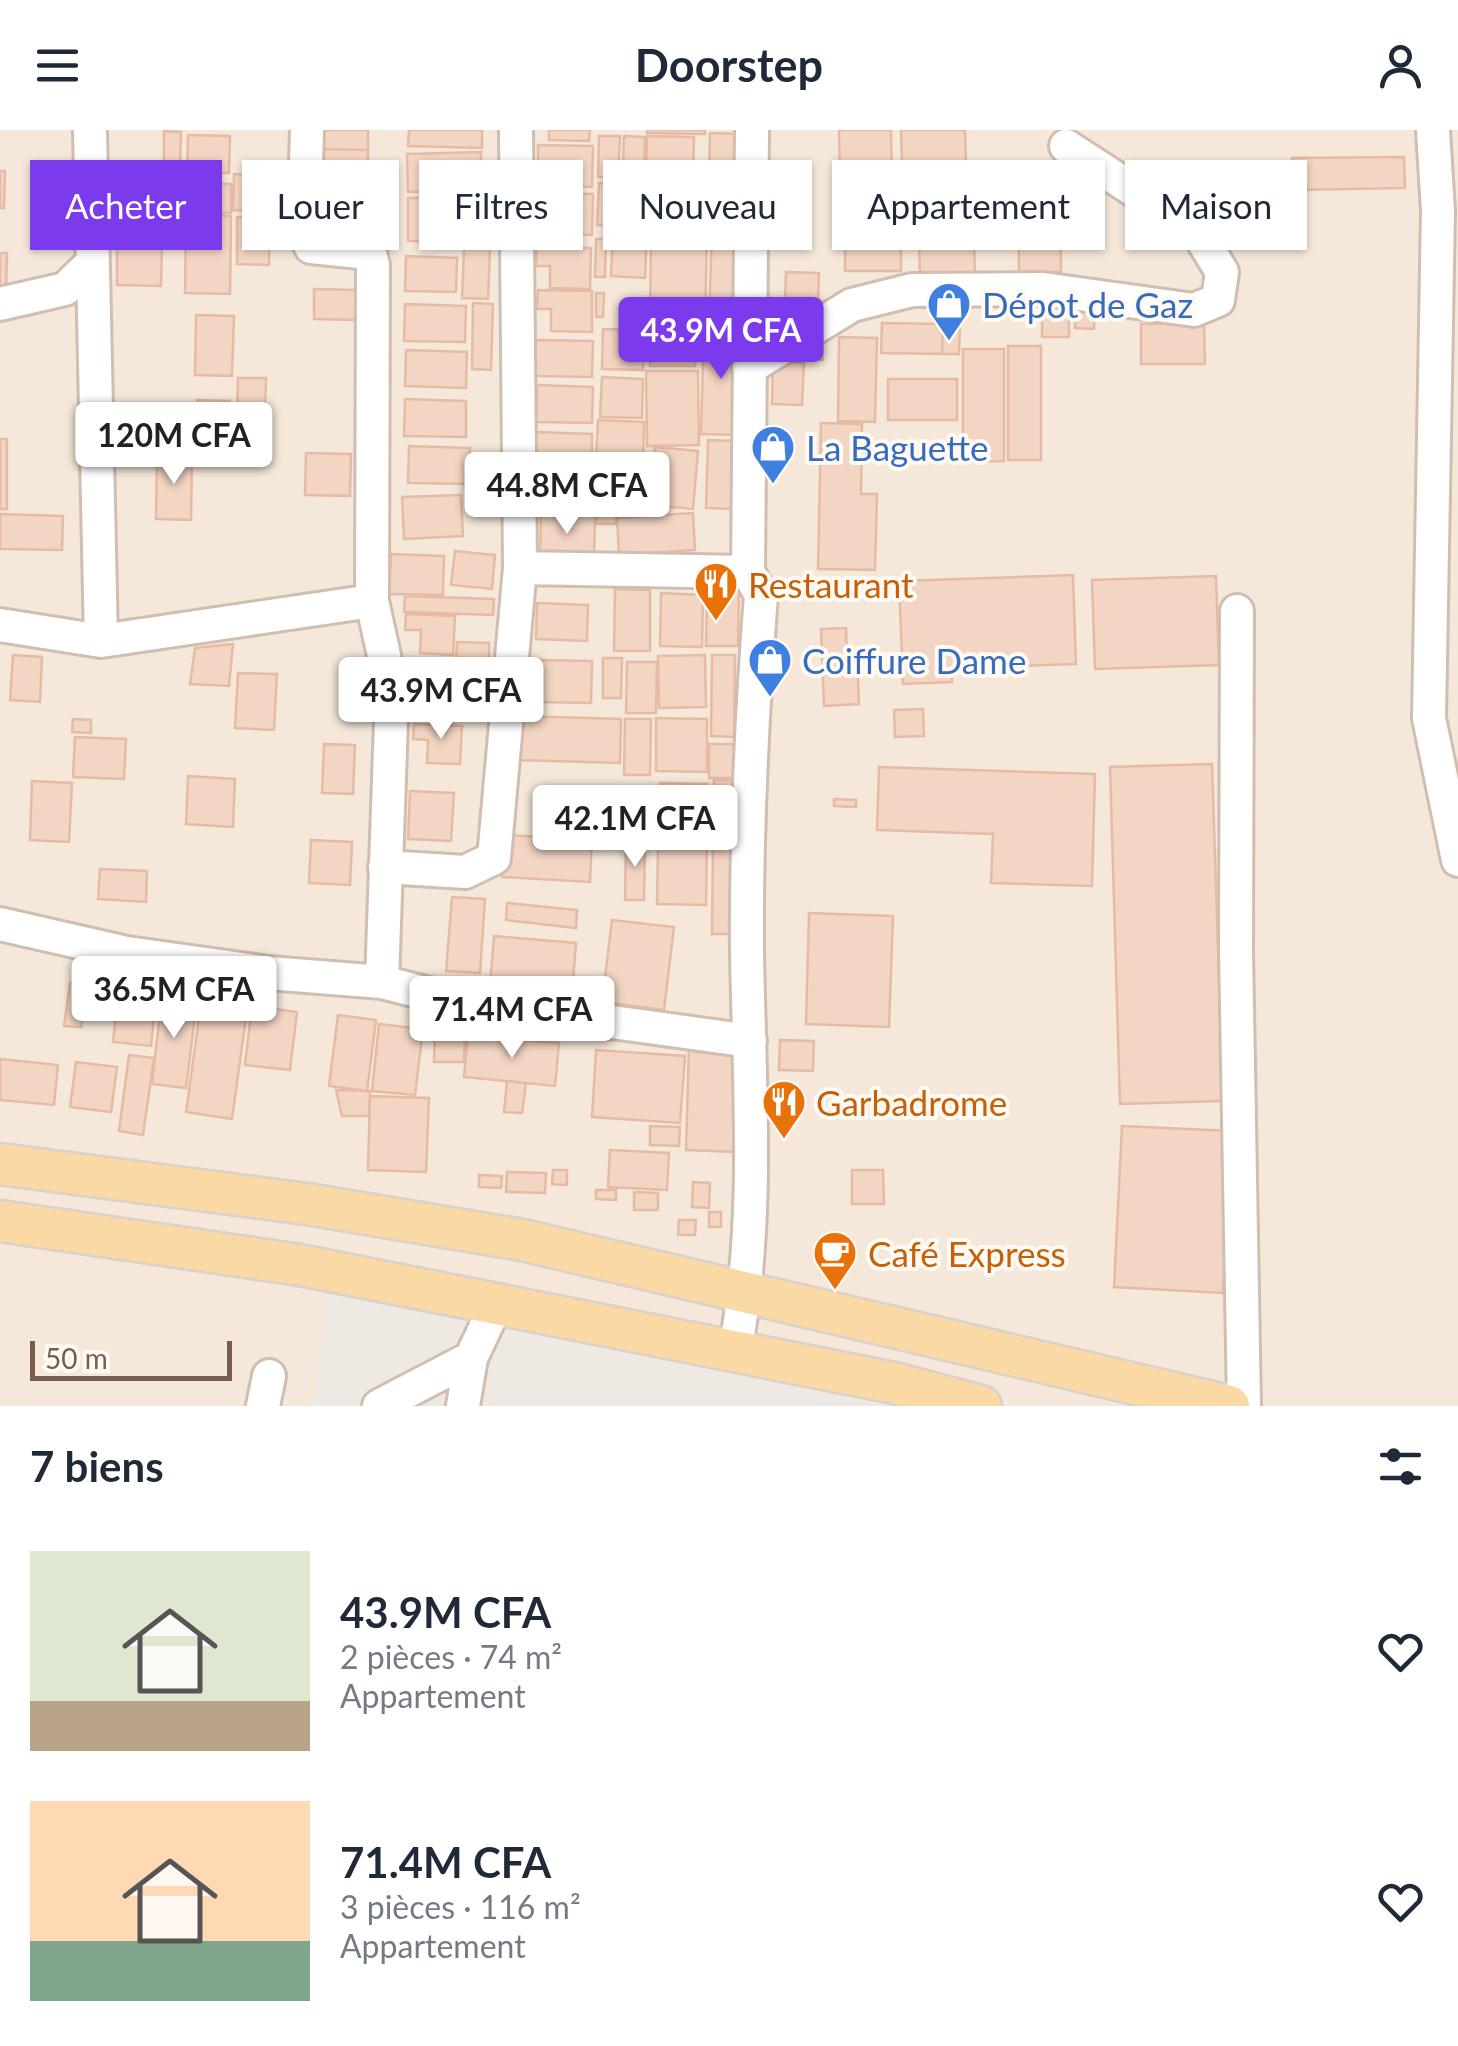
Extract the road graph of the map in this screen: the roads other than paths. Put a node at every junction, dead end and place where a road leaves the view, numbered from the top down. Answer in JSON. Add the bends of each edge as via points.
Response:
{"nodes":[{"id":1,"x":90,"y":130,"type":"edge"},
{"id":2,"x":306,"y":130,"type":"edge"},
{"id":3,"x":516,"y":130,"type":"edge"},
{"id":4,"x":752,"y":130,"type":"edge"},
{"id":5,"x":1433,"y":130,"type":"edge"},
{"id":6,"x":1066,"y":146,"type":"dead end"},
{"id":7,"x":92,"y":263,"type":"junction"},
{"id":8,"x":0,"y":304,"type":"edge"},
{"id":9,"x":1447,"y":330,"type":"edge"},
{"id":10,"x":749,"y":368,"type":"junction"},
{"id":11,"x":520,"y":568,"type":"junction"},
{"id":12,"x":748,"y":572,"type":"junction"},
{"id":13,"x":372,"y":601,"type":"junction"},
{"id":14,"x":1237,"y":610,"type":"dead end"},
{"id":15,"x":0,"y":625,"type":"edge"},
{"id":16,"x":101,"y":640,"type":"junction"},
{"id":17,"x":1458,"y":860,"type":"edge"},
{"id":18,"x":385,"y":867,"type":"junction"},
{"id":19,"x":0,"y":924,"type":"edge"},
{"id":20,"x":382,"y":982,"type":"junction"},
{"id":21,"x":750,"y":1041,"type":"junction"},
{"id":22,"x":0,"y":1164,"type":"edge"},
{"id":23,"x":0,"y":1221,"type":"edge"},
{"id":24,"x":746,"y":1293,"type":"junction"},
{"id":25,"x":496,"y":1304,"type":"junction"},
{"id":26,"x":734,"y":1351,"type":"junction"},
{"id":27,"x":470,"y":1358,"type":"junction"},
{"id":28,"x":966,"y":1404,"type":"edge"},
{"id":29,"x":379,"y":1406,"type":"edge"},
{"id":30,"x":463,"y":1406,"type":"edge"},
{"id":31,"x":1229,"y":1406,"type":"edge"},
{"id":32,"x":1244,"y":1406,"type":"edge"}],
"edges":[{"from":1,"to":7,"type":"street"},
{"from":2,"to":13,"type":"street","via":[[304,231],[311,246],[370,254],[373,265]]},
{"from":3,"to":11,"type":"street"},
{"from":4,"to":10,"type":"street"},
{"from":5,"to":9,"type":"street"},
{"from":6,"to":10,"type":"street","via":[[1197,230],[1222,272],[1218,300],[1194,310],[1043,290],[894,293],[852,305]]},
{"from":7,"to":8,"type":"street","via":[[65,289]]},
{"from":7,"to":16,"type":"street"},
{"from":9,"to":17,"type":"street","via":[[1430,718]]},
{"from":10,"to":12,"type":"street"},
{"from":11,"to":12,"type":"street"},
{"from":11,"to":18,"type":"street","via":[[494,858],[465,872]]},
{"from":12,"to":21,"type":"street","via":[[761,594],[746,802]]},
{"from":13,"to":16,"type":"street"},
{"from":13,"to":18,"type":"street","via":[[391,721]]},
{"from":14,"to":32,"type":"street"},
{"from":15,"to":16,"type":"street"},
{"from":18,"to":20,"type":"street"},
{"from":19,"to":20,"type":"street","via":[[127,954]]},
{"from":20,"to":21,"type":"street","via":[[452,1000]]},
{"from":21,"to":24,"type":"street"},
{"from":22,"to":24,"type":"main road","via":[[503,1236]]},
{"from":23,"to":25,"type":"main road","via":[[300,1265]]},
{"from":24,"to":26,"type":"street"},
{"from":24,"to":31,"type":"main road"},
{"from":25,"to":26,"type":"main road"},
{"from":25,"to":27,"type":"street"},
{"from":26,"to":28,"type":"main road"},
{"from":27,"to":29,"type":"street"},
{"from":27,"to":30,"type":"street"}]}
